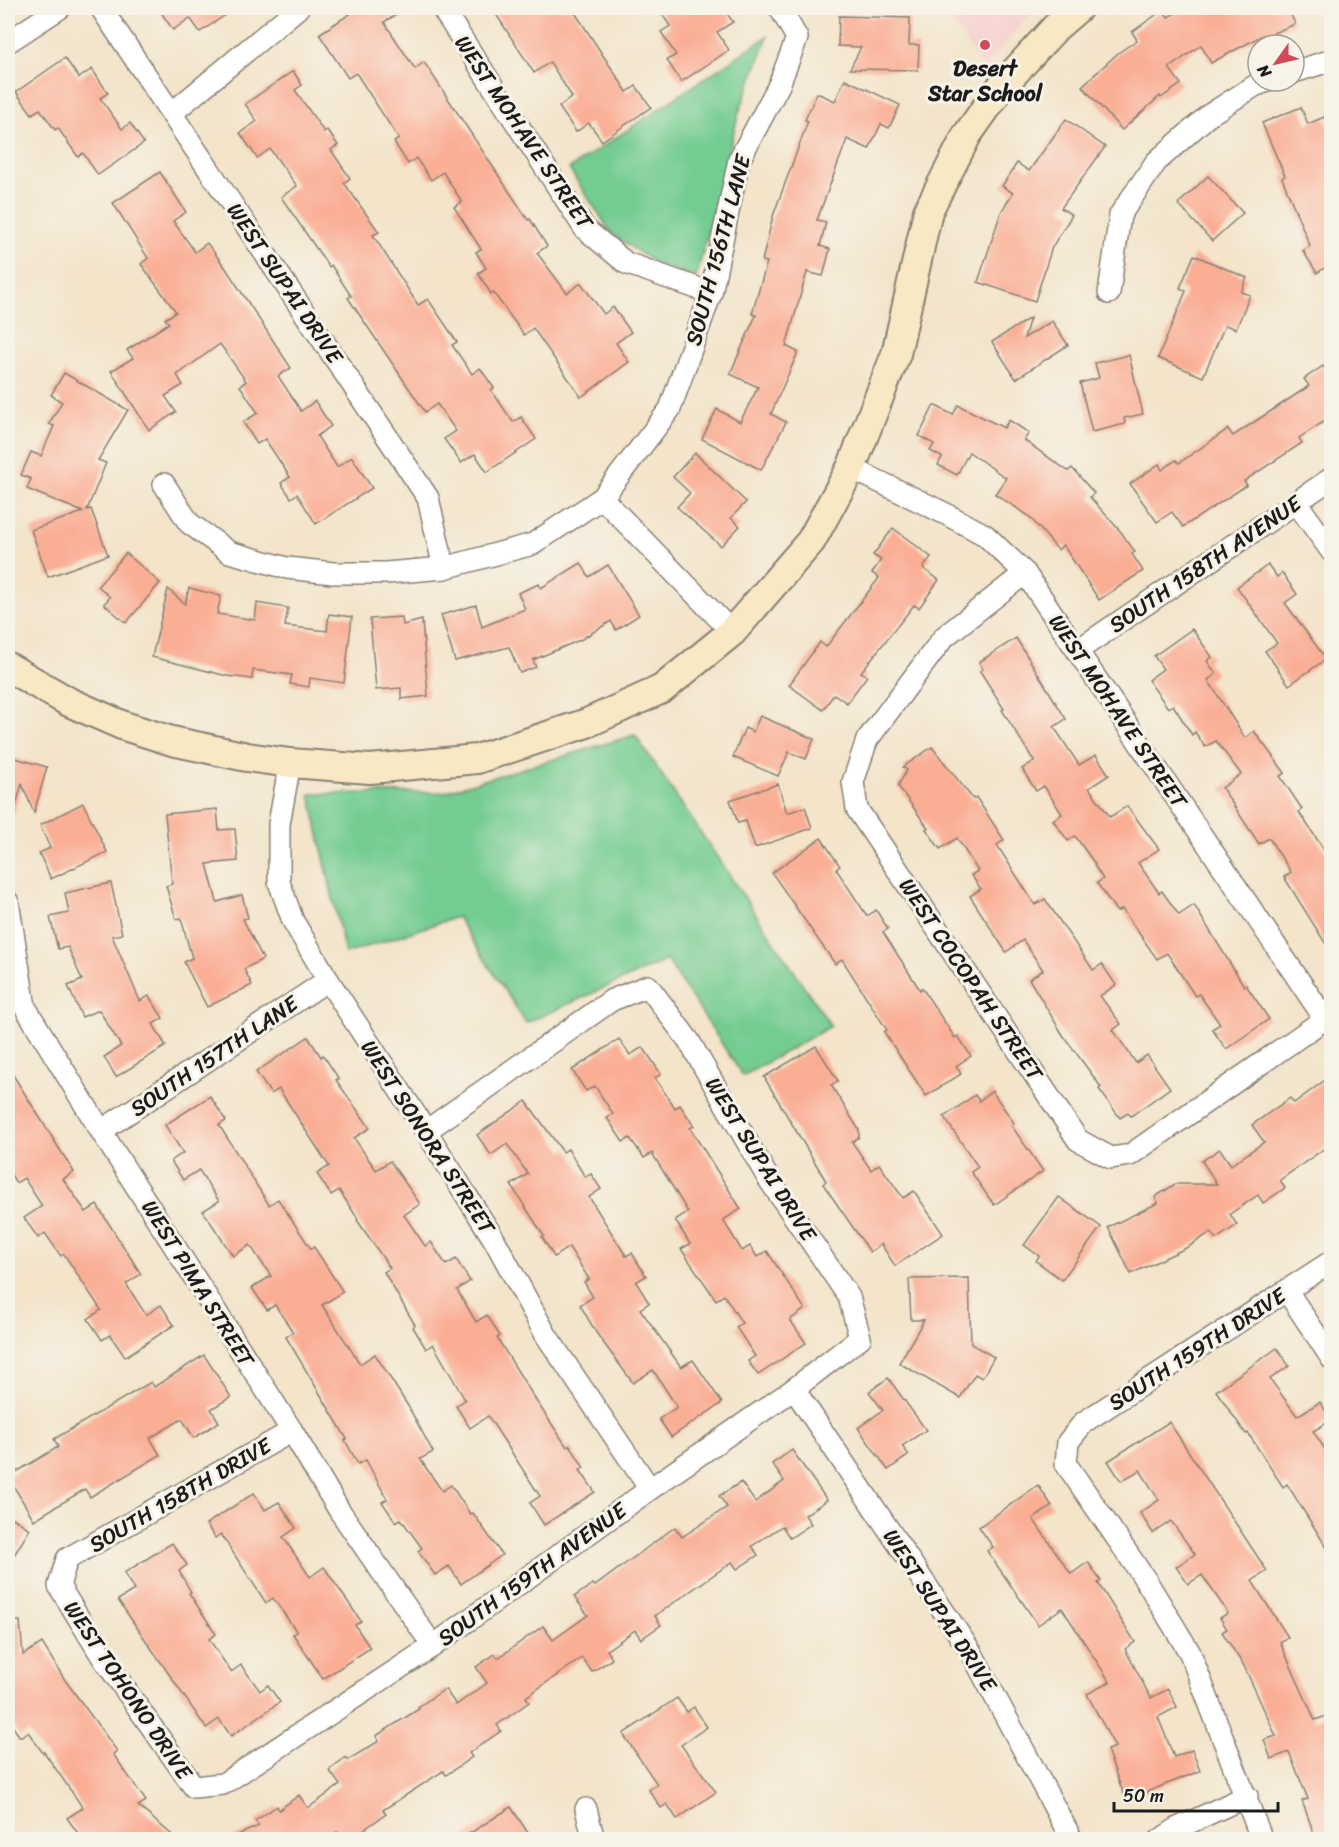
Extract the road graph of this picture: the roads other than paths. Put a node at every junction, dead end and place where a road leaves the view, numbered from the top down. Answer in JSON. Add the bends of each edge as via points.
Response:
{"nodes":[{"id":1,"x":60,"y":8,"type":"edge"},
{"id":2,"x":101,"y":8,"type":"edge"},
{"id":3,"x":298,"y":8,"type":"edge"},
{"id":4,"x":442,"y":8,"type":"edge"},
{"id":5,"x":780,"y":8,"type":"edge"},
{"id":6,"x":1078,"y":8,"type":"edge"},
{"id":7,"x":8,"y":42,"type":"edge"},
{"id":8,"x":1332,"y":60,"type":"edge"},
{"id":9,"x":1306,"y":68,"type":"edge"},
{"id":10,"x":1246,"y":91,"type":"edge"},
{"id":11,"x":172,"y":113,"type":"junction"},
{"id":12,"x":711,"y":293,"type":"junction"},
{"id":13,"x":1109,"y":293,"type":"dead end"},
{"id":14,"x":851,"y":468,"type":"junction"},
{"id":15,"x":1332,"y":478,"type":"edge"},
{"id":16,"x":164,"y":484,"type":"dead end"},
{"id":17,"x":602,"y":498,"type":"junction"},
{"id":18,"x":1296,"y":502,"type":"junction"},
{"id":19,"x":1332,"y":552,"type":"edge"},
{"id":20,"x":444,"y":568,"type":"junction"},
{"id":21,"x":1024,"y":573,"type":"junction"},
{"id":22,"x":732,"y":632,"type":"junction"},
{"id":23,"x":1078,"y":650,"type":"junction"},
{"id":24,"x":8,"y":667,"type":"edge"},
{"id":25,"x":290,"y":763,"type":"junction"},
{"id":26,"x":8,"y":902,"type":"edge"},
{"id":27,"x":328,"y":980,"type":"junction"},
{"id":28,"x":1328,"y":1017,"type":"edge"},
{"id":29,"x":101,"y":1131,"type":"junction"},
{"id":30,"x":426,"y":1131,"type":"junction"},
{"id":31,"x":1332,"y":1261,"type":"edge"},
{"id":32,"x":1287,"y":1291,"type":"junction"},
{"id":33,"x":860,"y":1338,"type":"joint"},
{"id":34,"x":1332,"y":1359,"type":"edge"},
{"id":35,"x":794,"y":1389,"type":"junction"},
{"id":36,"x":292,"y":1431,"type":"junction"},
{"id":37,"x":650,"y":1489,"type":"junction"},
{"id":38,"x":67,"y":1559,"type":"joint"},
{"id":39,"x":433,"y":1646,"type":"junction"},
{"id":40,"x":194,"y":1787,"type":"joint"},
{"id":41,"x":1247,"y":1796,"type":"junction"},
{"id":42,"x":586,"y":1809,"type":"dead end"},
{"id":43,"x":594,"y":1839,"type":"edge"},
{"id":44,"x":1072,"y":1839,"type":"edge"},
{"id":45,"x":1160,"y":1839,"type":"edge"},
{"id":46,"x":1262,"y":1839,"type":"edge"}],
"edges":[{"from":1,"to":7,"type":"street"},
{"from":2,"to":11,"type":"street","name":"WEST SUPAI DRIVE"},
{"from":3,"to":11,"type":"street"},
{"from":4,"to":12,"type":"street","name":"WEST MOHAVE STREET","via":[[585,229],[626,263]]},
{"from":5,"to":12,"type":"street","name":"SOUTH 156TH LANE","via":[[797,38],[779,85],[739,160]]},
{"from":6,"to":14,"type":"street","via":[[1000,87],[967,135],[928,211],[896,354]]},
{"from":8,"to":9,"type":"street"},
{"from":10,"to":13,"type":"street","via":[[1209,115],[1156,162],[1120,215]]},
{"from":11,"to":20,"type":"street","name":"WEST SUPAI DRIVE","via":[[428,498]]},
{"from":12,"to":17,"type":"street","name":"SOUTH 156TH LANE","via":[[670,409]]},
{"from":14,"to":21,"type":"street","name":"WEST MOHAVE STREET","via":[[985,535]]},
{"from":14,"to":22,"type":"street","via":[[811,541]]},
{"from":15,"to":18,"type":"street","name":"SOUTH 158TH AVENUE"},
{"from":16,"to":20,"type":"street","name":"SOUTH 156TH LANE","via":[[189,524],[230,552],[287,568],[333,573]]},
{"from":17,"to":20,"type":"street","name":"SOUTH 156TH LANE","via":[[533,544]]},
{"from":17,"to":22,"type":"street"},
{"from":18,"to":19,"type":"street"},
{"from":18,"to":23,"type":"street","name":"SOUTH 158TH AVENUE"},
{"from":21,"to":23,"type":"street","name":"WEST MOHAVE STREET"},
{"from":21,"to":28,"type":"street","name":"WEST COCOPAH STREET","via":[[944,637],[867,740],[853,782],[857,810],[1078,1140],[1111,1158],[1130,1155]]},
{"from":22,"to":25,"type":"street","via":[[662,689],[587,723],[477,759],[370,768]]},
{"from":23,"to":28,"type":"street","name":"WEST MOHAVE STREET"},
{"from":24,"to":25,"type":"street","via":[[69,702],[124,726],[172,741]]},
{"from":25,"to":27,"type":"street","name":"WEST SONORA STREET","via":[[279,825],[279,882],[293,921]]},
{"from":26,"to":29,"type":"street","name":"WEST PIMA STREET","via":[[25,1007]]},
{"from":27,"to":29,"type":"street","name":"SOUTH 157TH LANE"},
{"from":27,"to":30,"type":"street","name":"WEST SONORA STREET"},
{"from":29,"to":36,"type":"street","name":"WEST PIMA STREET"},
{"from":30,"to":33,"type":"street","name":"WEST SUPAI DRIVE","via":[[612,1000],[648,986],[689,1041],[768,1178],[849,1297]]},
{"from":30,"to":37,"type":"street","name":"WEST SONORA STREET","via":[[495,1241],[546,1335]]},
{"from":31,"to":32,"type":"street","name":"SOUTH 159TH DRIVE"},
{"from":32,"to":34,"type":"street"},
{"from":32,"to":41,"type":"street","name":"SOUTH 159TH DRIVE","via":[[1084,1422],[1068,1442],[1066,1464],[1190,1653]]},
{"from":33,"to":35,"type":"street","name":"SOUTH 159TH AVENUE"},
{"from":35,"to":37,"type":"street","name":"SOUTH 159TH AVENUE"},
{"from":35,"to":44,"type":"street","name":"WEST SUPAI DRIVE","via":[[971,1652]]},
{"from":36,"to":38,"type":"street","name":"SOUTH 158TH DRIVE"},
{"from":36,"to":39,"type":"street","name":"WEST PIMA STREET","via":[[339,1510]]},
{"from":37,"to":39,"type":"street","name":"SOUTH 159TH AVENUE"},
{"from":38,"to":40,"type":"street","name":"WEST TOHONO DRIVE","via":[[59,1586],[103,1658]]},
{"from":39,"to":40,"type":"street","name":"SOUTH 159TH AVENUE","via":[[223,1784]]},
{"from":41,"to":45,"type":"street"},
{"from":41,"to":46,"type":"street"},
{"from":42,"to":43,"type":"street"}]}
